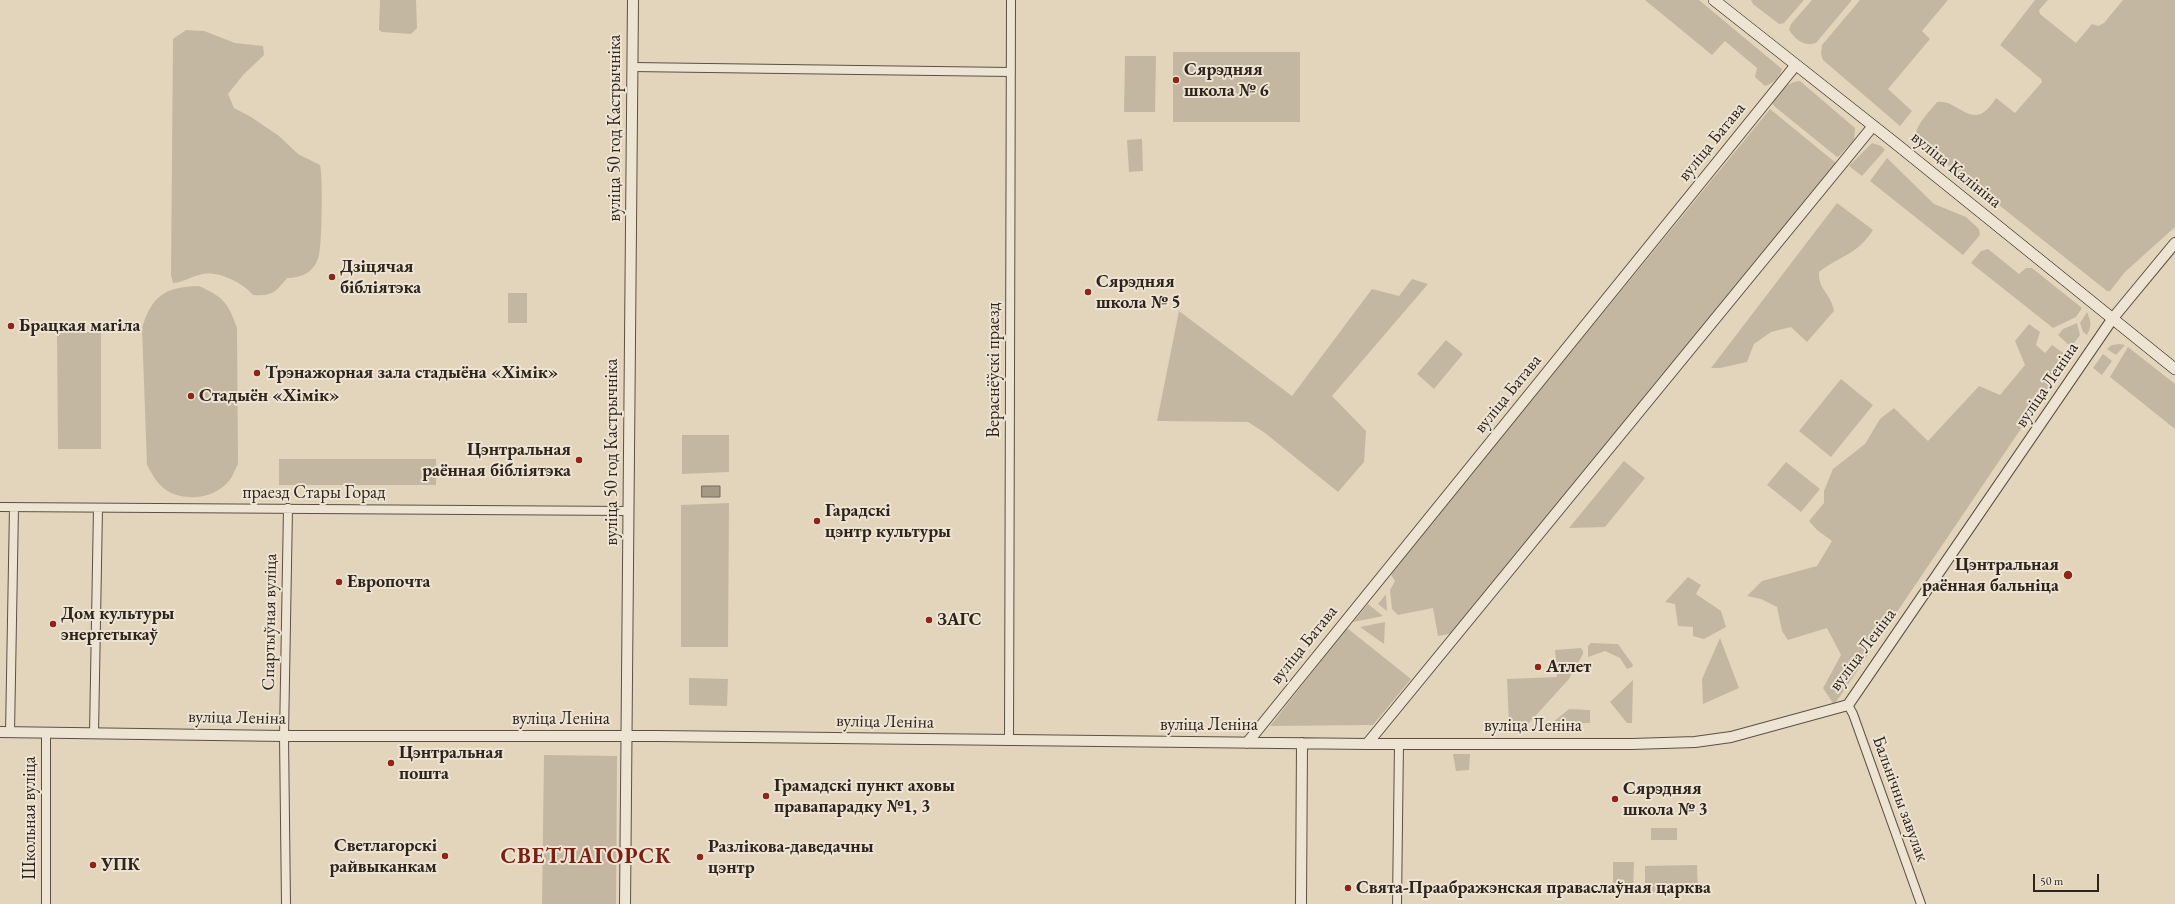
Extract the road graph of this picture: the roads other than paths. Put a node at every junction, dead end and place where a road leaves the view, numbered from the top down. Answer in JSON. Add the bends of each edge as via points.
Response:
{"nodes":[{"id":1,"x":633,"y":0,"type":"edge"},
{"id":2,"x":1011,"y":0,"type":"edge"},
{"id":3,"x":1714,"y":0,"type":"edge"},
{"id":4,"x":1795,"y":66,"type":"junction"},
{"id":5,"x":632,"y":67,"type":"junction"},
{"id":6,"x":1010,"y":72,"type":"junction"},
{"id":7,"x":1873,"y":126,"type":"junction"},
{"id":8,"x":2175,"y":244,"type":"edge"},
{"id":9,"x":2113,"y":318,"type":"junction"},
{"id":10,"x":2175,"y":369,"type":"edge"},
{"id":11,"x":0,"y":507,"type":"edge"},
{"id":12,"x":14,"y":507,"type":"junction"},
{"id":13,"x":98,"y":508,"type":"junction"},
{"id":14,"x":288,"y":508,"type":"junction"},
{"id":15,"x":628,"y":511,"type":"junction"},
{"id":16,"x":1848,"y":705,"type":"junction"},
{"id":17,"x":5,"y":732,"type":"edge"},
{"id":18,"x":46,"y":733,"type":"junction"},
{"id":19,"x":94,"y":734,"type":"junction"},
{"id":20,"x":284,"y":736,"type":"junction"},
{"id":21,"x":627,"y":736,"type":"junction"},
{"id":22,"x":1008,"y":741,"type":"junction"},
{"id":23,"x":1247,"y":742,"type":"junction"},
{"id":24,"x":1302,"y":743,"type":"junction"},
{"id":25,"x":1399,"y":743,"type":"junction"},
{"id":26,"x":1367,"y":744,"type":"junction"},
{"id":27,"x":46,"y":904,"type":"edge"},
{"id":28,"x":286,"y":904,"type":"edge"},
{"id":29,"x":625,"y":904,"type":"edge"},
{"id":30,"x":1301,"y":904,"type":"edge"},
{"id":31,"x":1397,"y":904,"type":"edge"},
{"id":32,"x":1921,"y":904,"type":"edge"}],
"edges":[{"from":1,"to":5,"type":"street","name":"вуліца 50 год Кастрычніка"},
{"from":2,"to":6,"type":"street","name":"Вераснёўскі праезд"},
{"from":3,"to":4,"type":"main road","name":"вуліца Калініна"},
{"from":4,"to":7,"type":"main road","name":"вуліца Калініна"},
{"from":4,"to":23,"type":"street","name":"вуліца Батава"},
{"from":5,"to":6,"type":"street"},
{"from":5,"to":15,"type":"street","name":"вуліца 50 год Кастрычніка"},
{"from":6,"to":22,"type":"street","name":"Вераснёўскі праезд"},
{"from":7,"to":9,"type":"main road","name":"вуліца Калініна"},
{"from":7,"to":26,"type":"street"},
{"from":8,"to":9,"type":"street","name":"вуліца Леніна"},
{"from":9,"to":10,"type":"main road","name":"вуліца Калініна"},
{"from":9,"to":16,"type":"street","name":"вуліца Леніна"},
{"from":11,"to":12,"type":"street","name":"праезд Стары Горад"},
{"from":12,"to":13,"type":"street","name":"праезд Стары Горад"},
{"from":12,"to":17,"type":"street","name":"Школьная вуліца"},
{"from":13,"to":14,"type":"street","name":"праезд Стары Горад"},
{"from":13,"to":19,"type":"street"},
{"from":14,"to":15,"type":"street","name":"праезд Стары Горад"},
{"from":14,"to":20,"type":"street","name":"Спартыўная вуліца"},
{"from":15,"to":21,"type":"street","name":"вуліца 50 год Кастрычніка"},
{"from":16,"to":25,"type":"street","name":"вуліца Леніна","via":[[1731,737],[1695,742]]},
{"from":16,"to":32,"type":"street","name":"Бальнічны завулак"},
{"from":17,"to":18,"type":"street","name":"вуліца Леніна"},
{"from":18,"to":19,"type":"street","name":"вуліца Леніна"},
{"from":18,"to":27,"type":"street","name":"Школьная вуліца"},
{"from":19,"to":20,"type":"street","name":"вуліца Леніна"},
{"from":20,"to":21,"type":"street","name":"вуліца Леніна"},
{"from":20,"to":28,"type":"street","name":"Спартыўная вуліца"},
{"from":21,"to":22,"type":"street","name":"вуліца Леніна"},
{"from":21,"to":29,"type":"street","name":"вуліца 50 год Кастрычніка"},
{"from":22,"to":23,"type":"street","name":"вуліца Леніна"},
{"from":23,"to":24,"type":"street","name":"вуліца Леніна"},
{"from":24,"to":26,"type":"street","name":"вуліца Леніна"},
{"from":24,"to":30,"type":"street"},
{"from":25,"to":26,"type":"street","name":"вуліца Леніна"},
{"from":25,"to":31,"type":"street"}]}
